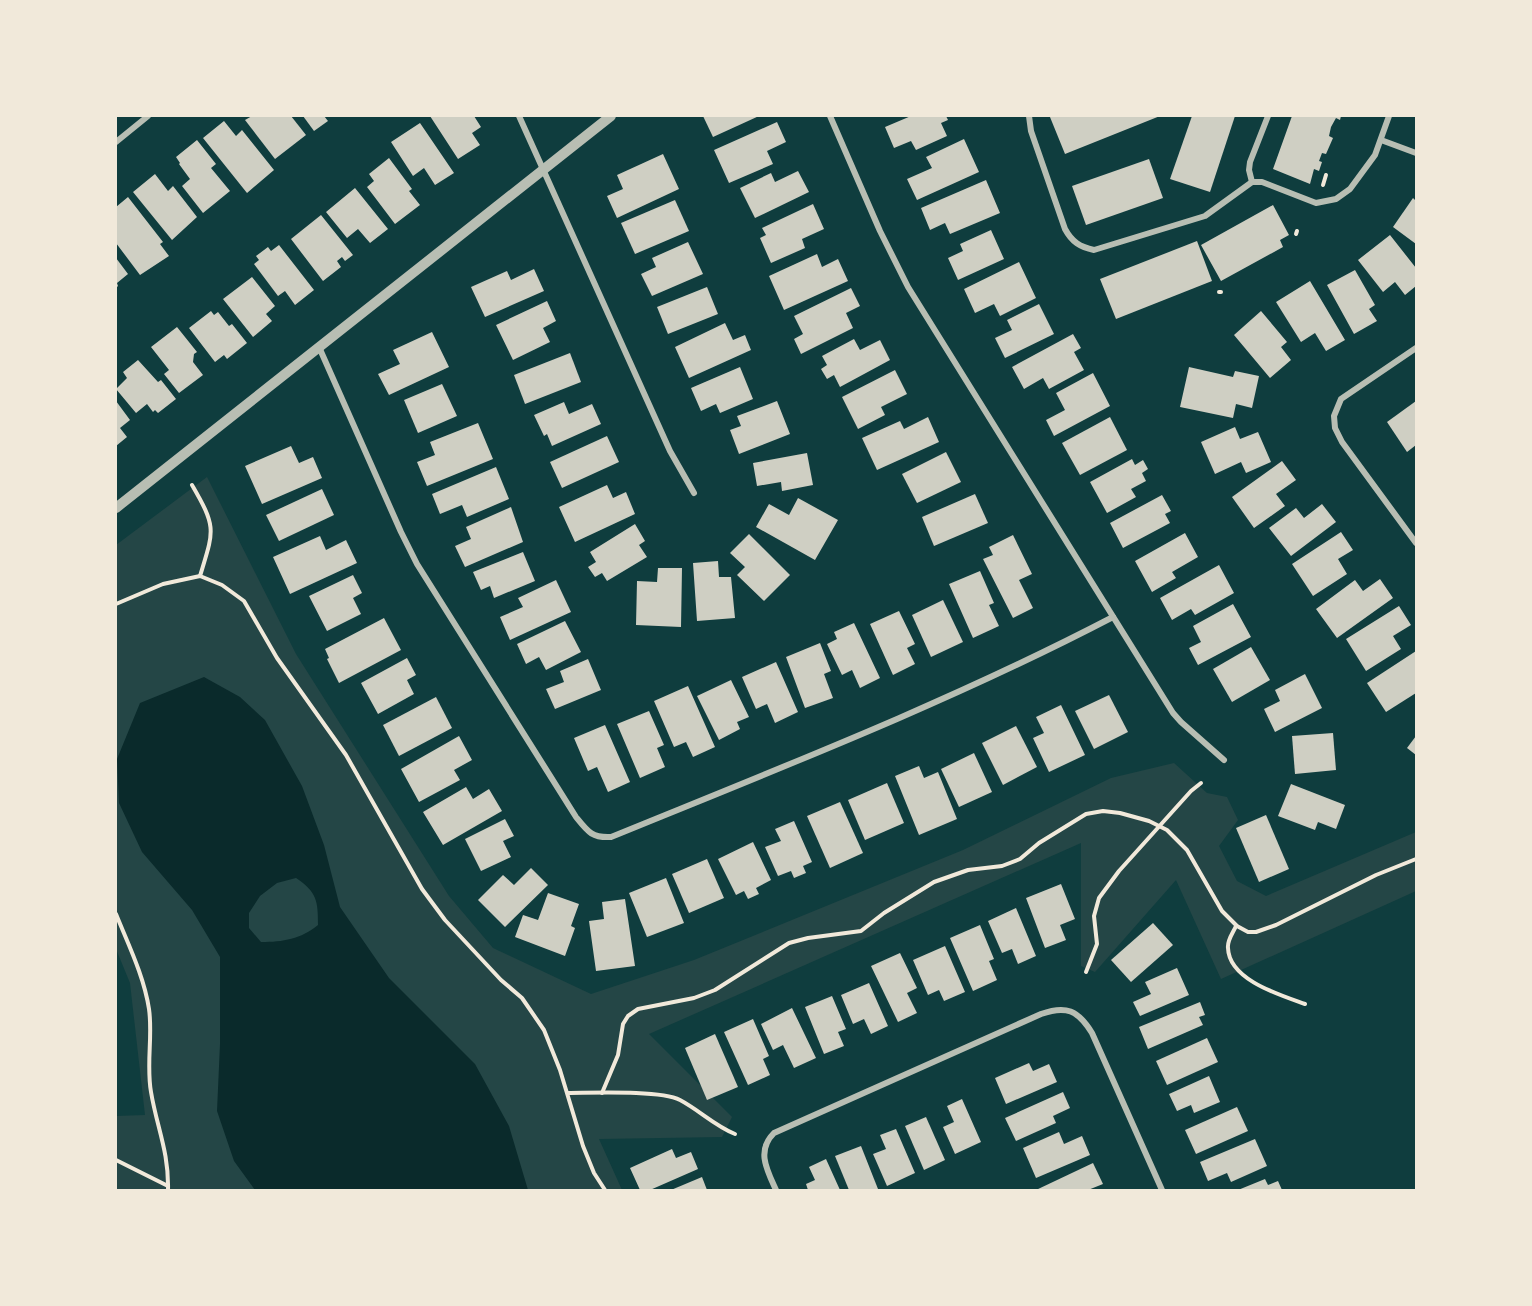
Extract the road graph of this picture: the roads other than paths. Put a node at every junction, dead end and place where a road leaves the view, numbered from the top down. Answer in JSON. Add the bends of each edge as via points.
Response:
{"nodes":[{"id":1,"x":148,"y":116,"type":"edge"},
{"id":2,"x":519,"y":116,"type":"edge"},
{"id":3,"x":611,"y":116,"type":"edge"},
{"id":4,"x":830,"y":116,"type":"edge"},
{"id":5,"x":1029,"y":116,"type":"edge"},
{"id":6,"x":1268,"y":116,"type":"edge"},
{"id":7,"x":1389,"y":116,"type":"edge"},
{"id":8,"x":1381,"y":140,"type":"junction"},
{"id":9,"x":116,"y":142,"type":"edge"},
{"id":10,"x":1416,"y":153,"type":"edge"},
{"id":11,"x":543,"y":170,"type":"junction"},
{"id":12,"x":1252,"y":182,"type":"junction"},
{"id":13,"x":320,"y":347,"type":"junction"},
{"id":14,"x":1416,"y":348,"type":"edge"},
{"id":15,"x":694,"y":493,"type":"dead end"},
{"id":16,"x":116,"y":508,"type":"edge"},
{"id":17,"x":1416,"y":543,"type":"edge"},
{"id":18,"x":1113,"y":617,"type":"junction"},
{"id":19,"x":1224,"y":760,"type":"dead end"},
{"id":20,"x":776,"y":1191,"type":"edge"},
{"id":21,"x":1162,"y":1191,"type":"edge"}],
"edges":[{"from":1,"to":9,"type":"street"},
{"from":2,"to":11,"type":"street"},
{"from":3,"to":11,"type":"street"},
{"from":4,"to":18,"type":"street","via":[[908,288]]},
{"from":5,"to":12,"type":"street","via":[[1065,229],[1084,248],[1105,248],[1205,216]]},
{"from":6,"to":12,"type":"street","via":[[1250,162]]},
{"from":7,"to":8,"type":"street"},
{"from":8,"to":10,"type":"street"},
{"from":8,"to":12,"type":"street","via":[[1350,189],[1336,199],[1316,203],[1262,182]]},
{"from":11,"to":13,"type":"street"},
{"from":11,"to":15,"type":"street","via":[[670,451]]},
{"from":13,"to":16,"type":"street"},
{"from":13,"to":18,"type":"street","via":[[417,564],[576,818],[598,838],[611,837],[930,706]]},
{"from":14,"to":17,"type":"street","via":[[1341,399],[1334,416],[1342,442]]},
{"from":18,"to":19,"type":"street","via":[[1173,713]]},
{"from":20,"to":21,"type":"street","via":[[763,1156],[774,1133],[1059,1009],[1077,1015],[1092,1032]]}]}
